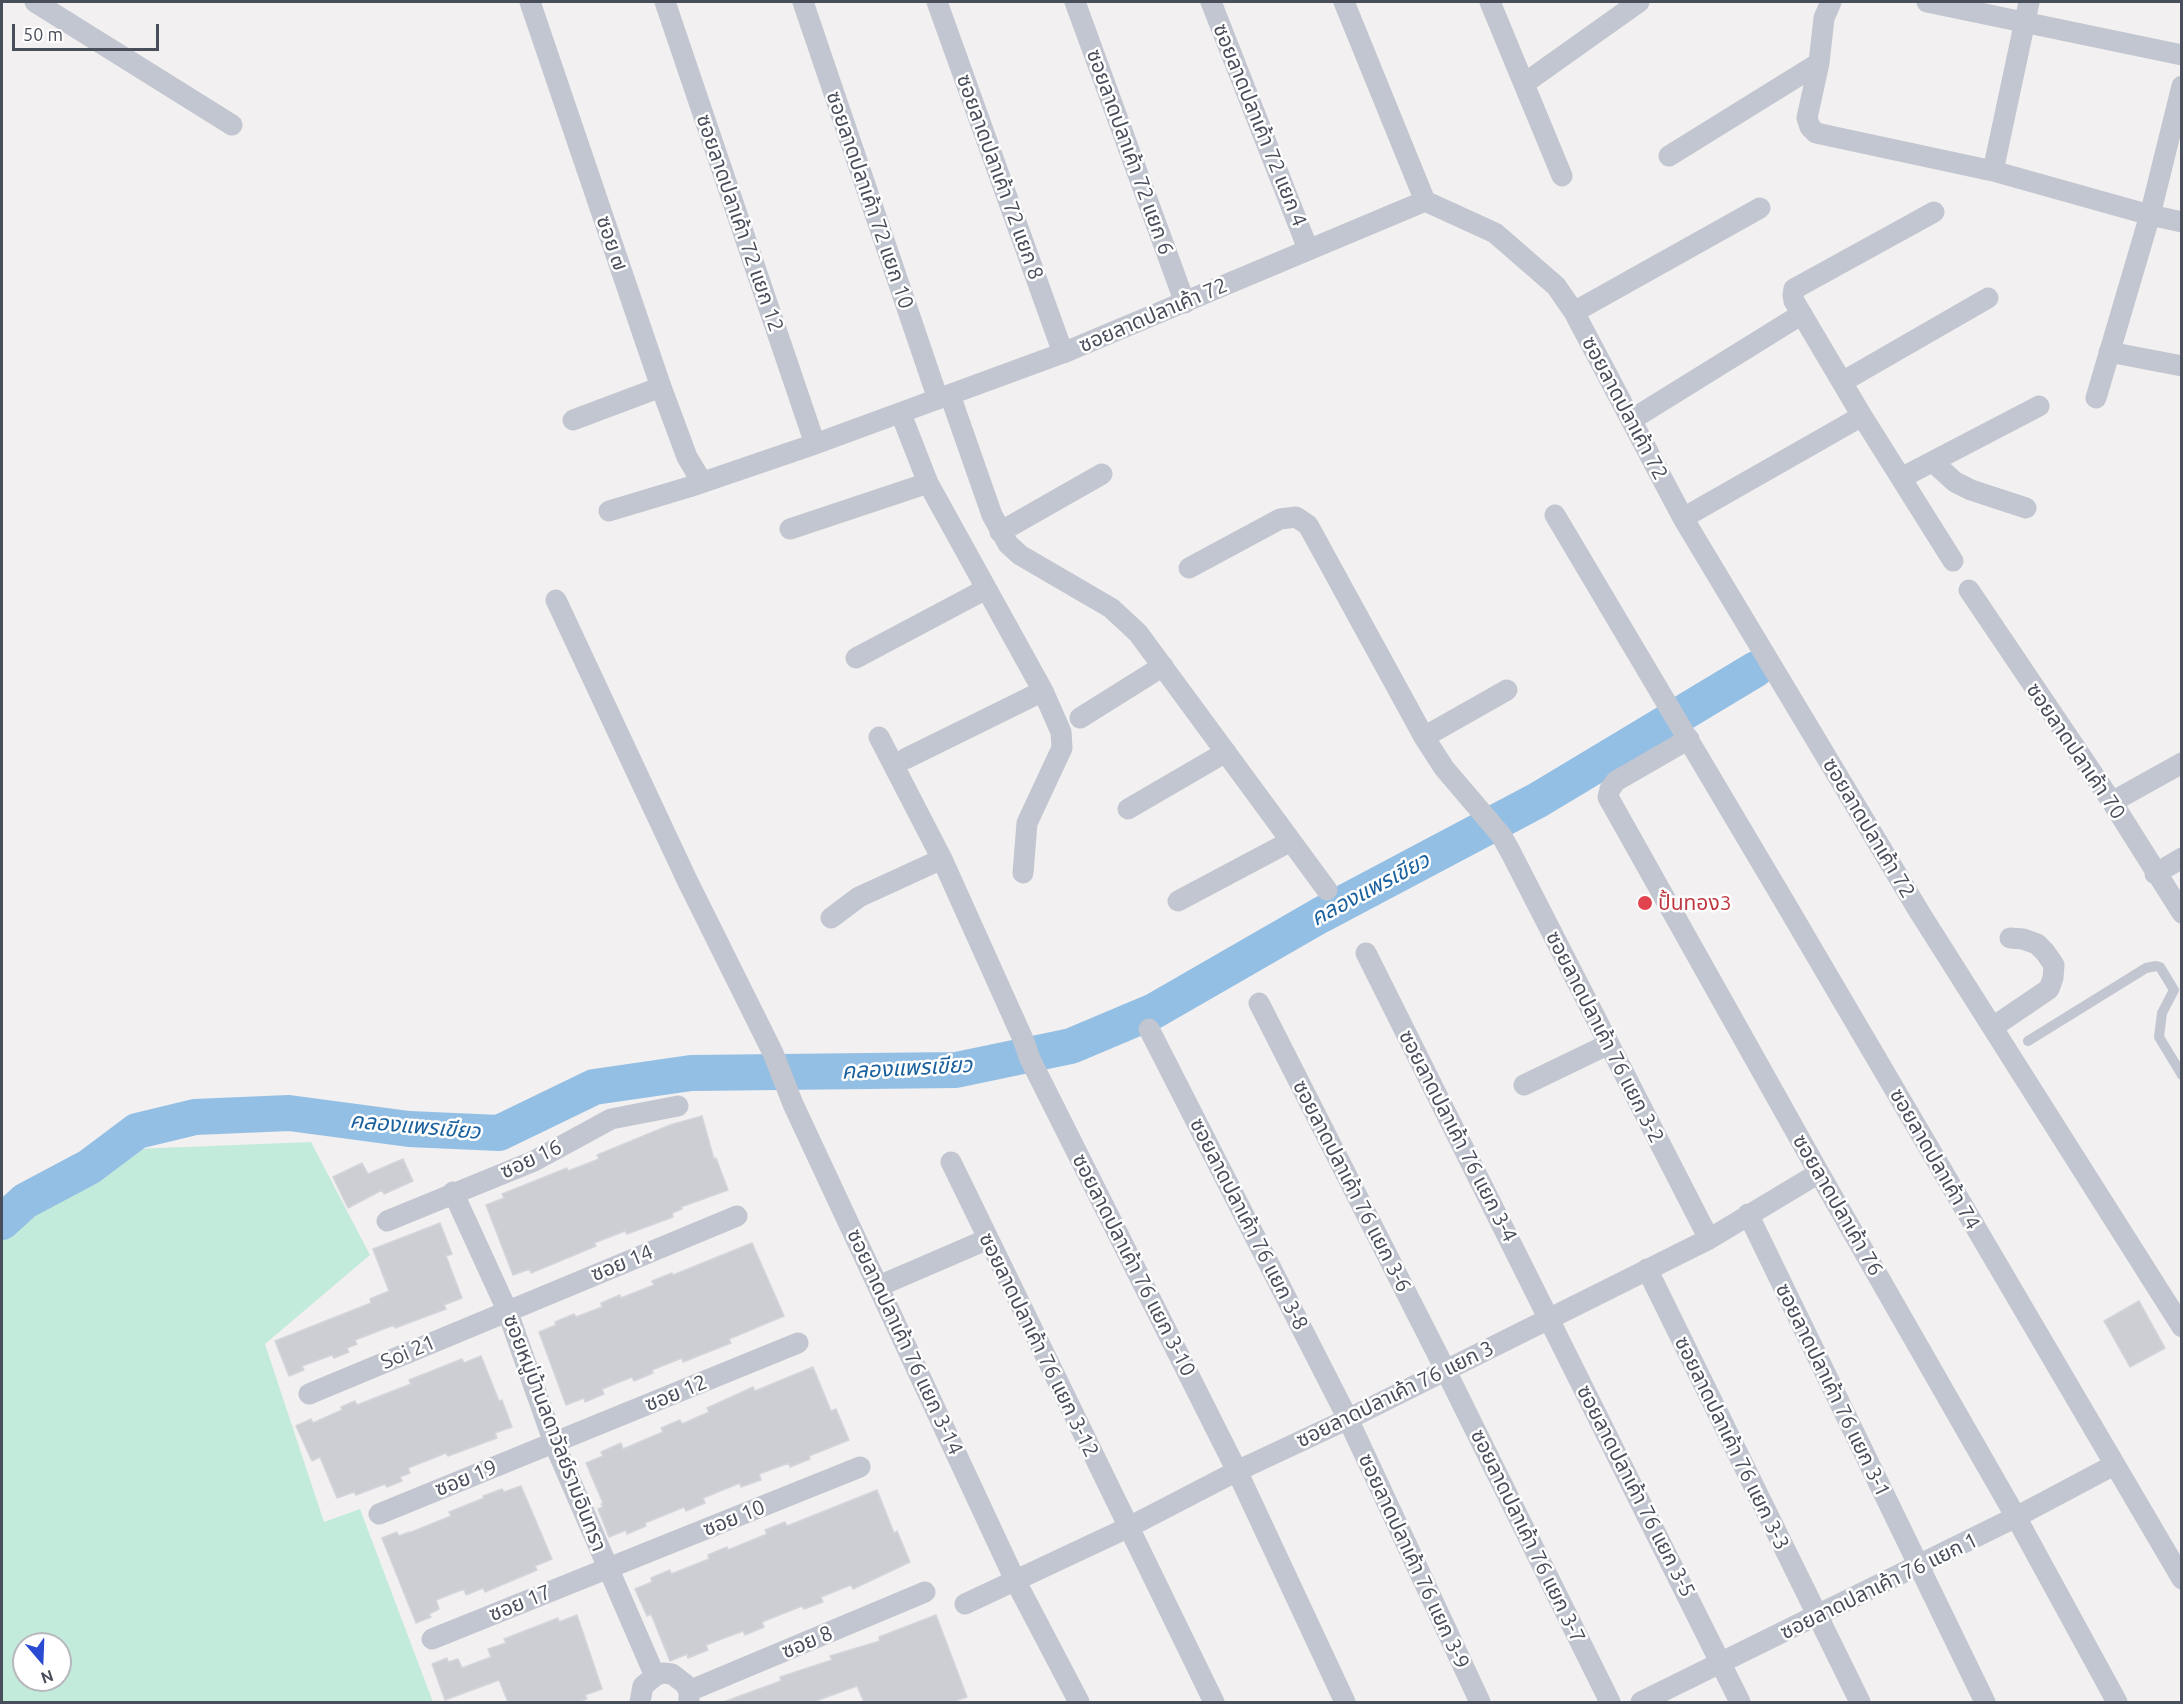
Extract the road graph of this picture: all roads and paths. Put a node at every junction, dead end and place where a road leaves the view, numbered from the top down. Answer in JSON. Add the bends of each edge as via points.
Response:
{"nodes":[{"id":1,"x":35,"y":2,"type":"edge"},
{"id":2,"x":530,"y":2,"type":"edge"},
{"id":3,"x":665,"y":2,"type":"edge"},
{"id":4,"x":803,"y":2,"type":"edge"},
{"id":5,"x":937,"y":2,"type":"edge"},
{"id":6,"x":1075,"y":2,"type":"edge"},
{"id":7,"x":1211,"y":2,"type":"edge"},
{"id":8,"x":1344,"y":2,"type":"edge"},
{"id":9,"x":1490,"y":2,"type":"edge"},
{"id":10,"x":1639,"y":2,"type":"edge"},
{"id":11,"x":1831,"y":2,"type":"edge"},
{"id":12,"x":1927,"y":2,"type":"edge"},
{"id":13,"x":2027,"y":11,"type":"edge"},
{"id":14,"x":2181,"y":55,"type":"edge"},
{"id":15,"x":1819,"y":63,"type":"junction"},
{"id":16,"x":1525,"y":83,"type":"junction"},
{"id":17,"x":2181,"y":86,"type":"edge"},
{"id":18,"x":232,"y":125,"type":"dead end"},
{"id":19,"x":1670,"y":156,"type":"dead end"},
{"id":20,"x":1993,"y":171,"type":"junction"},
{"id":21,"x":1562,"y":176,"type":"dead end"},
{"id":22,"x":1425,"y":201,"type":"junction"},
{"id":23,"x":1760,"y":208,"type":"dead end"},
{"id":24,"x":1934,"y":212,"type":"dead end"},
{"id":25,"x":2150,"y":215,"type":"junction"},
{"id":26,"x":2181,"y":222,"type":"edge"},
{"id":27,"x":1308,"y":249,"type":"junction"},
{"id":28,"x":1988,"y":298,"type":"dead end"},
{"id":29,"x":1185,"y":303,"type":"junction"},
{"id":30,"x":1574,"y":312,"type":"junction"},
{"id":31,"x":1802,"y":314,"type":"junction"},
{"id":32,"x":2109,"y":352,"type":"junction"},
{"id":33,"x":1064,"y":353,"type":"junction"},
{"id":34,"x":2181,"y":366,"type":"edge"},
{"id":35,"x":1842,"y":382,"type":"junction"},
{"id":36,"x":661,"y":387,"type":"junction"},
{"id":37,"x":944,"y":397,"type":"junction"},
{"id":38,"x":2096,"y":398,"type":"dead end"},
{"id":39,"x":2039,"y":406,"type":"dead end"},
{"id":40,"x":901,"y":414,"type":"junction"},
{"id":41,"x":1862,"y":416,"type":"junction"},
{"id":42,"x":573,"y":420,"type":"dead end"},
{"id":43,"x":1631,"y":420,"type":"junction"},
{"id":44,"x":815,"y":444,"type":"junction"},
{"id":45,"x":1933,"y":462,"type":"junction"},
{"id":46,"x":1102,"y":474,"type":"dead end"},
{"id":47,"x":1901,"y":478,"type":"junction"},
{"id":48,"x":702,"y":482,"type":"junction"},
{"id":49,"x":928,"y":483,"type":"junction"},
{"id":50,"x":2025,"y":508,"type":"dead end"},
{"id":51,"x":609,"y":512,"type":"dead end"},
{"id":52,"x":1555,"y":515,"type":"dead end"},
{"id":53,"x":1683,"y":518,"type":"junction"},
{"id":54,"x":790,"y":528,"type":"dead end"},
{"id":55,"x":1000,"y":532,"type":"junction"},
{"id":56,"x":1953,"y":561,"type":"dead end"},
{"id":57,"x":1189,"y":568,"type":"dead end"},
{"id":58,"x":986,"y":589,"type":"junction"},
{"id":59,"x":1969,"y":590,"type":"dead end"},
{"id":60,"x":556,"y":600,"type":"dead end"},
{"id":61,"x":856,"y":658,"type":"dead end"},
{"id":62,"x":1163,"y":666,"type":"junction"},
{"id":63,"x":1507,"y":690,"type":"dead end"},
{"id":64,"x":1043,"y":691,"type":"junction"},
{"id":65,"x":1080,"y":718,"type":"dead end"},
{"id":66,"x":1679,"y":723,"type":"junction"},
{"id":67,"x":879,"y":737,"type":"dead end"},
{"id":68,"x":1424,"y":737,"type":"junction"},
{"id":69,"x":1226,"y":752,"type":"junction"},
{"id":70,"x":905,"y":759,"type":"dead end"},
{"id":71,"x":2181,"y":763,"type":"edge"},
{"id":72,"x":2112,"y":802,"type":"junction"},
{"id":73,"x":1128,"y":809,"type":"dead end"},
{"id":74,"x":1291,"y":841,"type":"junction"},
{"id":75,"x":2181,"y":858,"type":"edge"},
{"id":76,"x":942,"y":859,"type":"junction"},
{"id":77,"x":1023,"y":873,"type":"dead end"},
{"id":78,"x":2155,"y":874,"type":"junction"},
{"id":79,"x":1327,"y":890,"type":"dead end"},
{"id":80,"x":1178,"y":901,"type":"dead end"},
{"id":81,"x":2181,"y":913,"type":"edge"},
{"id":82,"x":831,"y":918,"type":"dead end"},
{"id":83,"x":2010,"y":938,"type":"dead end"},
{"id":84,"x":1366,"y":953,"type":"dead end"},
{"id":85,"x":1259,"y":1003,"type":"dead end"},
{"id":86,"x":1993,"y":1027,"type":"junction"},
{"id":87,"x":1149,"y":1029,"type":"dead end"},
{"id":88,"x":2028,"y":1041,"type":"dead end"},
{"id":89,"x":1609,"y":1044,"type":"junction"},
{"id":90,"x":2181,"y":1074,"type":"edge"},
{"id":91,"x":1524,"y":1085,"type":"dead end"},
{"id":92,"x":678,"y":1106,"type":"dead end"},
{"id":93,"x":951,"y":1162,"type":"dead end"},
{"id":94,"x":1819,"y":1173,"type":"junction"},
{"id":95,"x":453,"y":1192,"type":"junction"},
{"id":96,"x":1748,"y":1214,"type":"junction"},
{"id":97,"x":737,"y":1215,"type":"dead end"},
{"id":98,"x":387,"y":1221,"type":"dead end"},
{"id":99,"x":988,"y":1239,"type":"junction"},
{"id":100,"x":1709,"y":1239,"type":"junction"},
{"id":101,"x":1647,"y":1269,"type":"junction"},
{"id":102,"x":879,"y":1286,"type":"junction"},
{"id":103,"x":507,"y":1310,"type":"junction"},
{"id":104,"x":1549,"y":1319,"type":"junction"},
{"id":105,"x":2181,"y":1327,"type":"edge"},
{"id":106,"x":798,"y":1343,"type":"dead end"},
{"id":107,"x":1445,"y":1369,"type":"junction"},
{"id":108,"x":309,"y":1394,"type":"dead end"},
{"id":109,"x":1348,"y":1419,"type":"junction"},
{"id":110,"x":554,"y":1443,"type":"junction"},
{"id":111,"x":2114,"y":1465,"type":"junction"},
{"id":112,"x":860,"y":1467,"type":"dead end"},
{"id":113,"x":1237,"y":1471,"type":"junction"},
{"id":114,"x":379,"y":1514,"type":"dead end"},
{"id":115,"x":2016,"y":1517,"type":"junction"},
{"id":116,"x":1127,"y":1528,"type":"junction"},
{"id":117,"x":1918,"y":1566,"type":"junction"},
{"id":118,"x":609,"y":1568,"type":"junction"},
{"id":119,"x":2181,"y":1579,"type":"edge"},
{"id":120,"x":1015,"y":1580,"type":"junction"},
{"id":121,"x":925,"y":1592,"type":"dead end"},
{"id":122,"x":965,"y":1604,"type":"dead end"},
{"id":123,"x":1817,"y":1616,"type":"junction"},
{"id":124,"x":432,"y":1639,"type":"dead end"},
{"id":125,"x":1722,"y":1664,"type":"junction"},
{"id":126,"x":655,"y":1676,"type":"junction"},
{"id":127,"x":689,"y":1697,"type":"edge"},
{"id":128,"x":639,"y":1702,"type":"edge"},
{"id":129,"x":1079,"y":1702,"type":"edge"},
{"id":130,"x":1214,"y":1702,"type":"edge"},
{"id":131,"x":1345,"y":1702,"type":"edge"},
{"id":132,"x":1480,"y":1702,"type":"edge"},
{"id":133,"x":1610,"y":1702,"type":"edge"},
{"id":134,"x":1641,"y":1702,"type":"edge"},
{"id":135,"x":1740,"y":1702,"type":"edge"},
{"id":136,"x":1860,"y":1702,"type":"edge"},
{"id":137,"x":1985,"y":1702,"type":"edge"},
{"id":138,"x":2117,"y":1702,"type":"edge"}],
"edges":[{"from":1,"to":18,"type":"street"},
{"from":2,"to":36,"type":"street","name":"ซอย ๗"},
{"from":3,"to":44,"type":"street","name":"ซอยลาดปลาเค้า 72 แยก 12"},
{"from":4,"to":37,"type":"street","name":"ซอยลาดปลาเค้า 72 แยก 10"},
{"from":5,"to":33,"type":"street","name":"ซอยลาดปลาเค้า 72 แยก 8"},
{"from":6,"to":29,"type":"street","name":"ซอยลาดปลาเค้า 72 แยก 6"},
{"from":7,"to":27,"type":"street","name":"ซอยลาดปลาเค้า 72 แยก 4"},
{"from":8,"to":22,"type":"street"},
{"from":9,"to":16,"type":"street"},
{"from":10,"to":16,"type":"street"},
{"from":11,"to":15,"type":"street","via":[[1824,18]]},
{"from":12,"to":13,"type":"street"},
{"from":13,"to":14,"type":"street"},
{"from":13,"to":20,"type":"street"},
{"from":15,"to":19,"type":"street"},
{"from":15,"to":20,"type":"street","via":[[1807,118],[1816,134]]},
{"from":16,"to":21,"type":"street"},
{"from":17,"to":25,"type":"street"},
{"from":20,"to":25,"type":"street"},
{"from":22,"to":27,"type":"street","name":"ซอยลาดปลาเค้า 72"},
{"from":22,"to":30,"type":"street","name":"ซอยลาดปลาเค้า 72","via":[[1495,233],[1556,286]]},
{"from":23,"to":30,"type":"street"},
{"from":24,"to":31,"type":"street","via":[[1794,289],[1794,301]]},
{"from":25,"to":26,"type":"street"},
{"from":25,"to":32,"type":"street"},
{"from":27,"to":29,"type":"street","name":"ซอยลาดปลาเค้า 72"},
{"from":28,"to":35,"type":"street"},
{"from":29,"to":33,"type":"street","name":"ซอยลาดปลาเค้า 72"},
{"from":30,"to":43,"type":"street","name":"ซอยลาดปลาเค้า 72"},
{"from":31,"to":35,"type":"street"},
{"from":31,"to":43,"type":"street"},
{"from":32,"to":34,"type":"street"},
{"from":32,"to":38,"type":"street"},
{"from":33,"to":37,"type":"street","name":"ซอยลาดปลาเค้า 72"},
{"from":35,"to":41,"type":"street"},
{"from":36,"to":42,"type":"street"},
{"from":36,"to":48,"type":"street","name":"ซอย ๗","via":[[687,457]]},
{"from":37,"to":40,"type":"street","name":"ซอยลาดปลาเค้า 72"},
{"from":37,"to":55,"type":"street","name":"ซอยลาดปลาเค้า 72 แยก 10"},
{"from":39,"to":45,"type":"street"},
{"from":40,"to":44,"type":"street","name":"ซอยลาดปลาเค้า 72"},
{"from":40,"to":49,"type":"street"},
{"from":41,"to":47,"type":"street"},
{"from":41,"to":53,"type":"street"},
{"from":43,"to":53,"type":"street","name":"ซอยลาดปลาเค้า 72"},
{"from":44,"to":48,"type":"street","name":"ซอยลาดปลาเค้า 72"},
{"from":45,"to":47,"type":"street"},
{"from":45,"to":50,"type":"street","via":[[1954,482]]},
{"from":46,"to":55,"type":"street"},
{"from":47,"to":56,"type":"street"},
{"from":48,"to":51,"type":"street","name":"ซอยลาดปลาเค้า 72"},
{"from":49,"to":54,"type":"street"},
{"from":49,"to":58,"type":"street"},
{"from":52,"to":66,"type":"street","name":"ซอยลาดปลาเค้า 74"},
{"from":53,"to":86,"type":"street","name":"ซอยลาดปลาเค้า 72"},
{"from":55,"to":62,"type":"street","name":"ซอยลาดปลาเค้า 72 แยก 10","via":[[1020,555],[1111,608],[1138,633]]},
{"from":57,"to":68,"type":"street","name":"ซอยลาดปลาเค้า 76 แยก 3-2","via":[[1280,519],[1296,517],[1308,525]]},
{"from":58,"to":61,"type":"street"},
{"from":58,"to":64,"type":"street"},
{"from":59,"to":72,"type":"street","name":"ซอยลาดปลาเค้า 70"},
{"from":60,"to":102,"type":"street","name":"ซอยลาดปลาเค้า 76 แยก 3-14","via":[[773,1053]]},
{"from":62,"to":65,"type":"street"},
{"from":62,"to":69,"type":"street","name":"ซอยลาดปลาเค้า 72 แยก 10"},
{"from":63,"to":68,"type":"street"},
{"from":64,"to":70,"type":"street"},
{"from":64,"to":77,"type":"street","via":[[1061,732],[1062,748],[1027,823]]},
{"from":66,"to":94,"type":"street","name":"ซอยลาดปลาเค้า 76","via":[[1616,781],[1608,797]]},
{"from":66,"to":111,"type":"street","name":"ซอยลาดปลาเค้า 74"},
{"from":67,"to":76,"type":"street","name":"ซอยลาดปลาเค้า 76 แยก 3-10"},
{"from":68,"to":89,"type":"street","name":"ซอยลาดปลาเค้า 76 แยก 3-2","via":[[1444,768],[1501,836]]},
{"from":69,"to":73,"type":"street"},
{"from":69,"to":74,"type":"street","name":"ซอยลาดปลาเค้า 72 แยก 10"},
{"from":71,"to":72,"type":"street"},
{"from":72,"to":78,"type":"street","name":"ซอยลาดปลาเค้า 70"},
{"from":74,"to":79,"type":"street","name":"ซอยลาดปลาเค้า 72 แยก 10"},
{"from":74,"to":80,"type":"street"},
{"from":75,"to":78,"type":"street"},
{"from":76,"to":82,"type":"street","via":[[860,897]]},
{"from":76,"to":113,"type":"street","name":"ซอยลาดปลาเค้า 76 แยก 3-10","via":[[1027,1049]]},
{"from":78,"to":81,"type":"street","name":"ซอยลาดปลาเค้า 70"},
{"from":83,"to":86,"type":"street","via":[[2037,944],[2045,951],[2054,965],[2053,978],[2049,989]]},
{"from":84,"to":104,"type":"street","name":"ซอยลาดปลาเค้า 76 แยก 3-4"},
{"from":85,"to":107,"type":"street","name":"ซอยลาดปลาเค้า 76 แยก 3-6"},
{"from":86,"to":105,"type":"street","name":"ซอยลาดปลาเค้า 72"},
{"from":87,"to":109,"type":"street","name":"ซอยลาดปลาเค้า 76 แยก 3-8"},
{"from":88,"to":90,"type":"lane","via":[[2146,968],[2156,966],[2174,990],[2162,1013],[2159,1037]]},
{"from":89,"to":91,"type":"street"},
{"from":89,"to":100,"type":"street","name":"ซอยลาดปลาเค้า 76 แยก 3-2"},
{"from":92,"to":95,"type":"street","name":"ซอย 16","via":[[611,1119],[534,1161]]},
{"from":93,"to":99,"type":"street","name":"ซอยลาดปลาเค้า 76 แยก 3-12"},
{"from":94,"to":96,"type":"street","name":"ซอยลาดปลาเค้า 76 แยก 3"},
{"from":94,"to":115,"type":"street","name":"ซอยลาดปลาเค้า 76"},
{"from":95,"to":98,"type":"street","name":"ซอย 16"},
{"from":95,"to":103,"type":"street","name":"ซอยหมู่บ้านลดาวัลย์รามอินทรา"},
{"from":96,"to":100,"type":"street","name":"ซอยลาดปลาเค้า 76 แยก 3"},
{"from":96,"to":117,"type":"street","name":"ซอยลาดปลาเค้า 76 แยก 3-1"},
{"from":97,"to":103,"type":"street","name":"ซอย 14"},
{"from":99,"to":102,"type":"street"},
{"from":99,"to":116,"type":"street","name":"ซอยลาดปลาเค้า 76 แยก 3-12"},
{"from":100,"to":101,"type":"street","name":"ซอยลาดปลาเค้า 76 แยก 3"},
{"from":101,"to":104,"type":"street","name":"ซอยลาดปลาเค้า 76 แยก 3"},
{"from":101,"to":123,"type":"street","name":"ซอยลาดปลาเค้า 76 แยก 3-3"},
{"from":102,"to":120,"type":"street","name":"ซอยลาดปลาเค้า 76 แยก 3-14"},
{"from":103,"to":108,"type":"street","name":"Soi 21"},
{"from":103,"to":110,"type":"street","name":"ซอยหมู่บ้านลดาวัลย์รามอินทรา"},
{"from":104,"to":107,"type":"street","name":"ซอยลาดปลาเค้า 76 แยก 3"},
{"from":104,"to":125,"type":"street","name":"ซอยลาดปลาเค้า 76 แยก 3-5"},
{"from":106,"to":110,"type":"street","name":"ซอย 12"},
{"from":107,"to":109,"type":"street","name":"ซอยลาดปลาเค้า 76 แยก 3"},
{"from":107,"to":133,"type":"street","name":"ซอยลาดปลาเค้า 76 แยก 3-7"},
{"from":109,"to":113,"type":"street","name":"ซอยลาดปลาเค้า 76 แยก 3"},
{"from":109,"to":132,"type":"street","name":"ซอยลาดปลาเค้า 76 แยก 3-9"},
{"from":110,"to":114,"type":"street","name":"ซอย 19"},
{"from":110,"to":118,"type":"street","name":"ซอยหมู่บ้านลดาวัลย์รามอินทรา"},
{"from":111,"to":115,"type":"street","name":"ซอยลาดปลาเค้า 76 แยก 1"},
{"from":111,"to":119,"type":"street","name":"ซอยลาดปลาเค้า 74"},
{"from":112,"to":118,"type":"street","name":"ซอย 10"},
{"from":113,"to":116,"type":"street","name":"ซอยลาดปลาเค้า 76 แยก 3"},
{"from":113,"to":131,"type":"street","name":"ซอยลาดปลาเค้า 76 แยก 3-10"},
{"from":115,"to":117,"type":"street","name":"ซอยลาดปลาเค้า 76 แยก 1"},
{"from":115,"to":138,"type":"street","name":"ซอยลาดปลาเค้า 76"},
{"from":116,"to":120,"type":"street","name":"ซอยลาดปลาเค้า 76 แยก 3"},
{"from":116,"to":130,"type":"street","name":"ซอยลาดปลาเค้า 76 แยก 3-12"},
{"from":117,"to":123,"type":"street","name":"ซอยลาดปลาเค้า 76 แยก 1"},
{"from":117,"to":137,"type":"street","name":"ซอยลาดปลาเค้า 76 แยก 3-1"},
{"from":118,"to":124,"type":"street","name":"ซอย 17"},
{"from":118,"to":126,"type":"street","name":"ซอยหมู่บ้านลดาวัลย์รามอินทรา"},
{"from":120,"to":122,"type":"street","name":"ซอยลาดปลาเค้า 76 แยก 3"},
{"from":120,"to":129,"type":"street","name":"ซอยลาดปลาเค้า 76 แยก 3-14"},
{"from":121,"to":127,"type":"street","name":"ซอย 8"},
{"from":123,"to":125,"type":"street","name":"ซอยลาดปลาเค้า 76 แยก 1"},
{"from":123,"to":136,"type":"street","name":"ซอยลาดปลาเค้า 76 แยก 3-3"},
{"from":125,"to":134,"type":"street","name":"ซอยลาดปลาเค้า 76 แยก 1"},
{"from":125,"to":135,"type":"street","name":"ซอยลาดปลาเค้า 76 แยก 3-5"},
{"from":126,"to":127,"type":"street","via":[[672,1674],[685,1684]]},
{"from":126,"to":128,"type":"street","via":[[643,1686]]}]}
